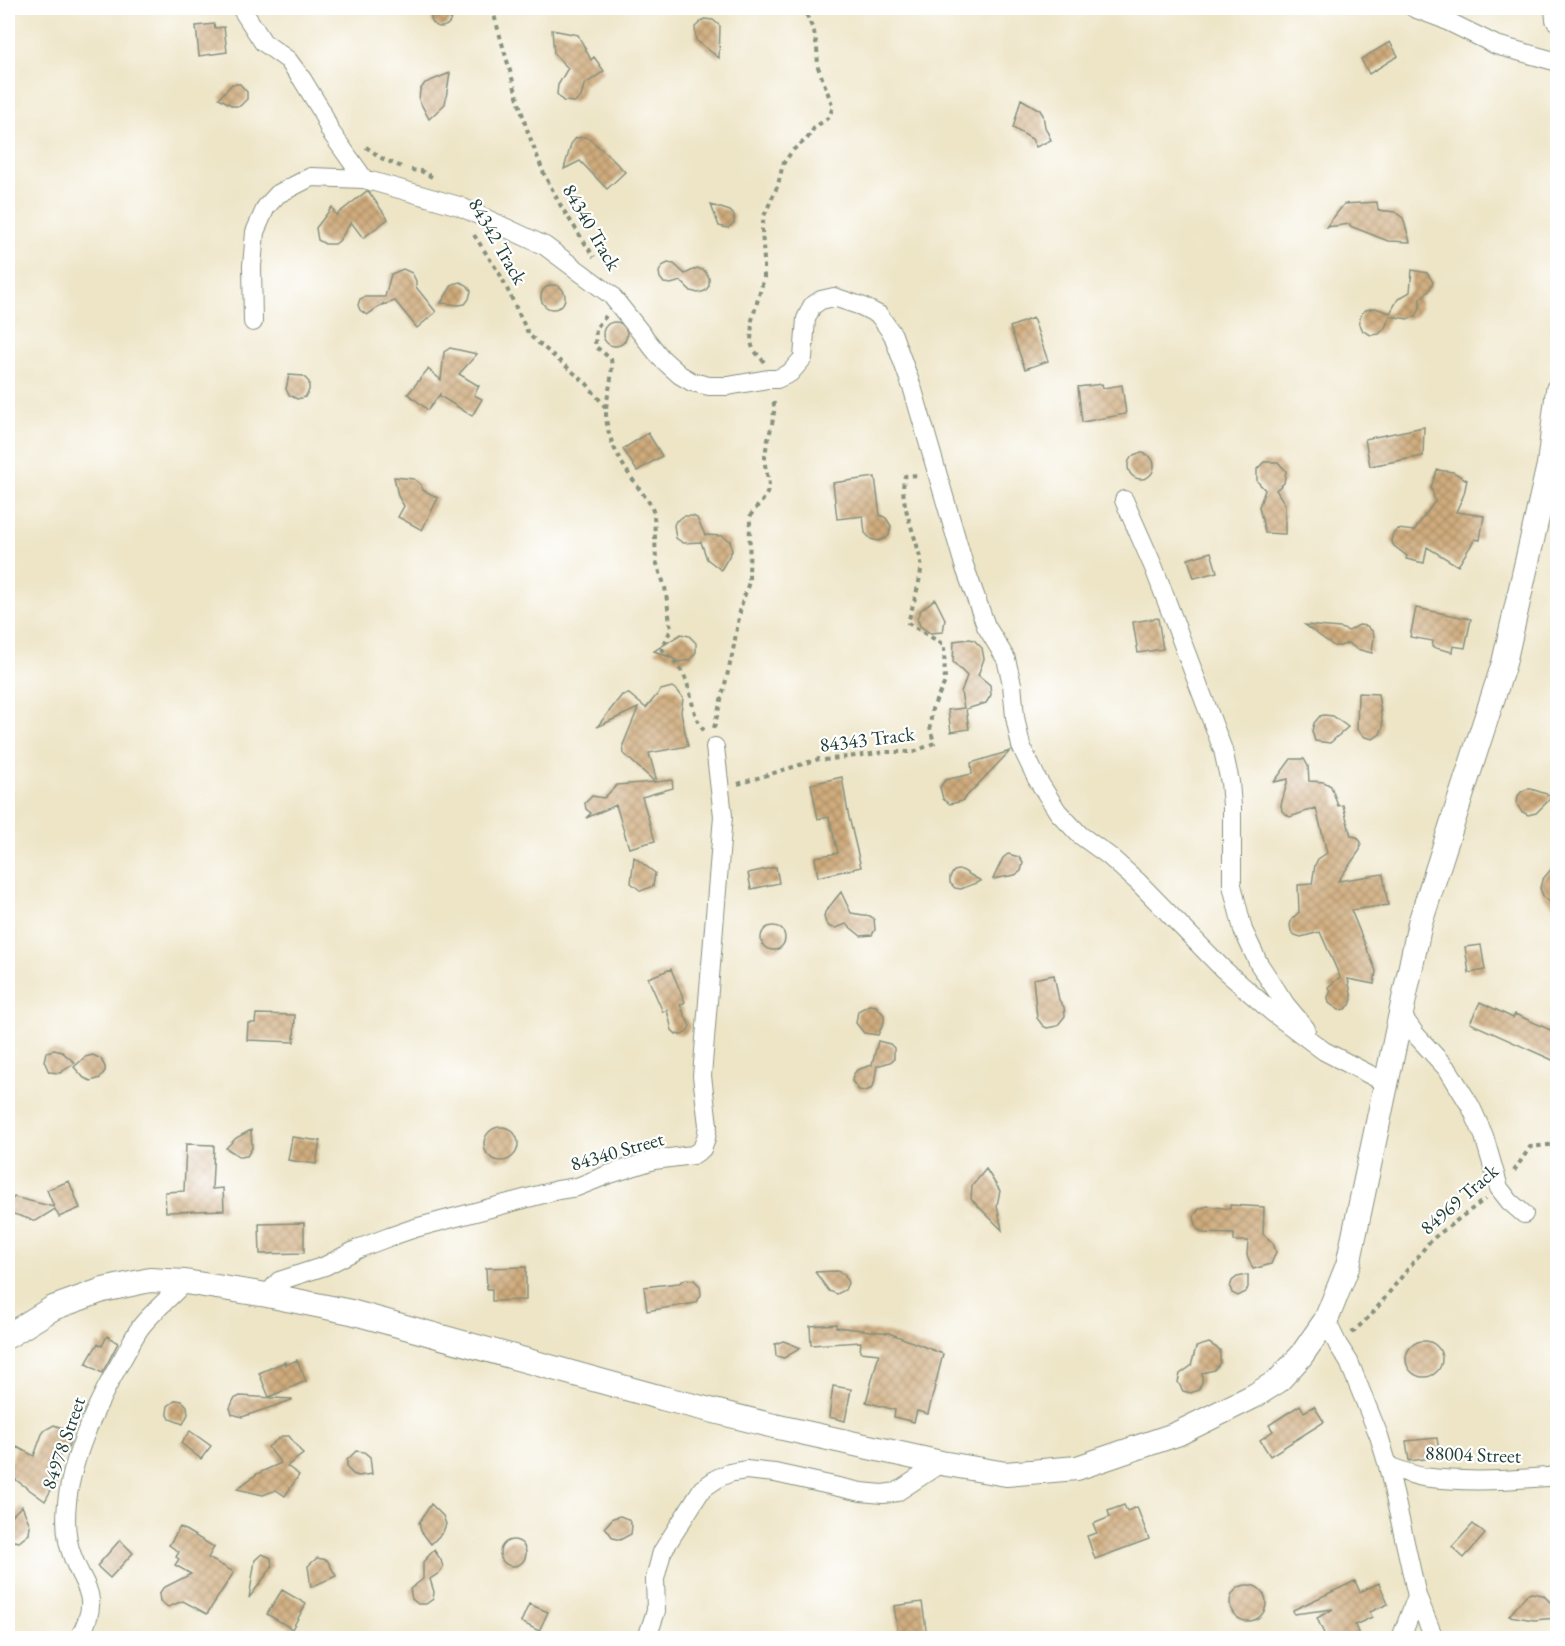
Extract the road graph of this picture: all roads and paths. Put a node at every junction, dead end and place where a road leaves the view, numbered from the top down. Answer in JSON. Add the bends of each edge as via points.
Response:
{"nodes":[{"id":1,"x":241,"y":8,"type":"edge"},
{"id":2,"x":492,"y":8,"type":"edge"},
{"id":3,"x":1414,"y":8,"type":"edge"},
{"id":4,"x":1557,"y":8,"type":"edge"},
{"id":5,"x":1557,"y":19,"type":"edge"},
{"id":6,"x":1557,"y":62,"type":"edge"},
{"id":7,"x":330,"y":131,"type":"junction"},
{"id":8,"x":434,"y":178,"type":"dead end"},
{"id":9,"x":364,"y":179,"type":"junction"},
{"id":10,"x":459,"y":206,"type":"junction"},
{"id":11,"x":611,"y":295,"type":"junction"},
{"id":12,"x":254,"y":322,"type":"dead end"},
{"id":13,"x":1557,"y":390,"type":"edge"},
{"id":14,"x":606,"y":408,"type":"junction"},
{"id":15,"x":1553,"y":468,"type":"edge"},
{"id":16,"x":937,"y":475,"type":"junction"},
{"id":17,"x":1124,"y":500,"type":"dead end"},
{"id":18,"x":715,"y":747,"type":"joint"},
{"id":19,"x":736,"y":791,"type":"dead end"},
{"id":20,"x":1401,"y":1014,"type":"junction"},
{"id":21,"x":1324,"y":1051,"type":"junction"},
{"id":22,"x":1386,"y":1083,"type":"junction"},
{"id":23,"x":1557,"y":1144,"type":"edge"},
{"id":24,"x":1499,"y":1188,"type":"junction"},
{"id":25,"x":1524,"y":1214,"type":"dead end"},
{"id":26,"x":185,"y":1282,"type":"junction"},
{"id":27,"x":267,"y":1295,"type":"junction"},
{"id":28,"x":1326,"y":1320,"type":"junction"},
{"id":29,"x":8,"y":1336,"type":"edge"},
{"id":30,"x":1338,"y":1345,"type":"junction"},
{"id":31,"x":942,"y":1463,"type":"junction"},
{"id":32,"x":1388,"y":1466,"type":"junction"},
{"id":33,"x":1557,"y":1476,"type":"edge"},
{"id":34,"x":1417,"y":1596,"type":"junction"},
{"id":35,"x":79,"y":1638,"type":"edge"},
{"id":36,"x":647,"y":1638,"type":"edge"},
{"id":37,"x":1401,"y":1638,"type":"edge"},
{"id":38,"x":1434,"y":1638,"type":"edge"}],
"edges":[{"from":1,"to":7,"type":"street","via":[[263,42],[288,60],[302,79]]},
{"from":2,"to":11,"type":"path","name":"84340 Track","via":[[526,127],[544,174],[598,264]]},
{"from":3,"to":6,"type":"street","via":[[1496,45]]},
{"from":4,"to":5,"type":"street"},
{"from":7,"to":8,"type":"path","via":[[355,139],[390,162]]},
{"from":7,"to":9,"type":"street"},
{"from":9,"to":10,"type":"street"},
{"from":9,"to":12,"type":"street","via":[[310,177],[278,194],[266,207],[255,232]]},
{"from":10,"to":11,"type":"street","via":[[545,246]]},
{"from":10,"to":14,"type":"path","name":"84342 Track","via":[[501,276],[529,335],[587,384]]},
{"from":11,"to":14,"type":"path","name":"84340 Track","via":[[610,311],[596,328],[595,346],[611,359],[613,376]]},
{"from":11,"to":16,"type":"street","via":[[660,358],[692,382],[709,386],[777,380],[790,373],[803,358],[806,319],[812,306],[821,300],[834,297],[879,315],[893,335],[913,390]]},
{"from":13,"to":15,"type":"street"},
{"from":14,"to":18,"type":"path","name":"84340 Track","via":[[606,422],[618,456],[654,514],[656,561],[665,587],[671,629],[662,648],[683,673],[694,713]]},
{"from":15,"to":20,"type":"street","via":[[1504,663],[1420,922]]},
{"from":16,"to":19,"type":"path","name":"84343 Track","via":[[905,476],[903,482],[909,522],[922,565],[908,623],[944,645],[945,653],[945,682],[932,709],[930,727],[934,743],[914,752],[810,761],[735,785]]},
{"from":16,"to":21,"type":"street","via":[[986,626],[1006,659],[1022,746],[1058,812],[1138,882],[1223,969]]},
{"from":17,"to":21,"type":"street","via":[[1223,750],[1232,806],[1232,885],[1243,930],[1259,964],[1286,1005]]},
{"from":18,"to":27,"type":"street","name":"84340 Street","via":[[723,816],[702,1076],[708,1125],[702,1149],[686,1157],[654,1160],[577,1187],[415,1228],[279,1281]]},
{"from":20,"to":22,"type":"street"},
{"from":20,"to":24,"type":"street","via":[[1449,1071],[1471,1107],[1485,1136]]},
{"from":21,"to":22,"type":"street"},
{"from":22,"to":28,"type":"street","via":[[1348,1265]]},
{"from":23,"to":24,"type":"path","name":"84969 Track","via":[[1530,1147]]},
{"from":24,"to":25,"type":"street"},
{"from":24,"to":30,"type":"path","name":"84969 Track","via":[[1431,1240],[1372,1314]]},
{"from":26,"to":27,"type":"street"},
{"from":26,"to":29,"type":"street","via":[[150,1280],[103,1290],[53,1308]]},
{"from":26,"to":35,"type":"street","name":"84978 Street","via":[[141,1326],[112,1376],[75,1468],[66,1507],[68,1540],[92,1602]]},
{"from":27,"to":31,"type":"street","via":[[351,1312],[762,1423]]},
{"from":28,"to":30,"type":"street"},
{"from":28,"to":31,"type":"street","via":[[1278,1381],[1177,1434],[1077,1468],[1006,1474]]},
{"from":30,"to":32,"type":"street","via":[[1349,1362]]},
{"from":31,"to":36,"type":"street","via":[[897,1492],[883,1494],[746,1470],[718,1478],[702,1489],[662,1552],[655,1579],[656,1611]]},
{"from":32,"to":33,"type":"street","name":"88004 Street","via":[[1421,1477],[1461,1480]]},
{"from":32,"to":34,"type":"street"},
{"from":34,"to":37,"type":"street"},
{"from":34,"to":38,"type":"street"}]}
